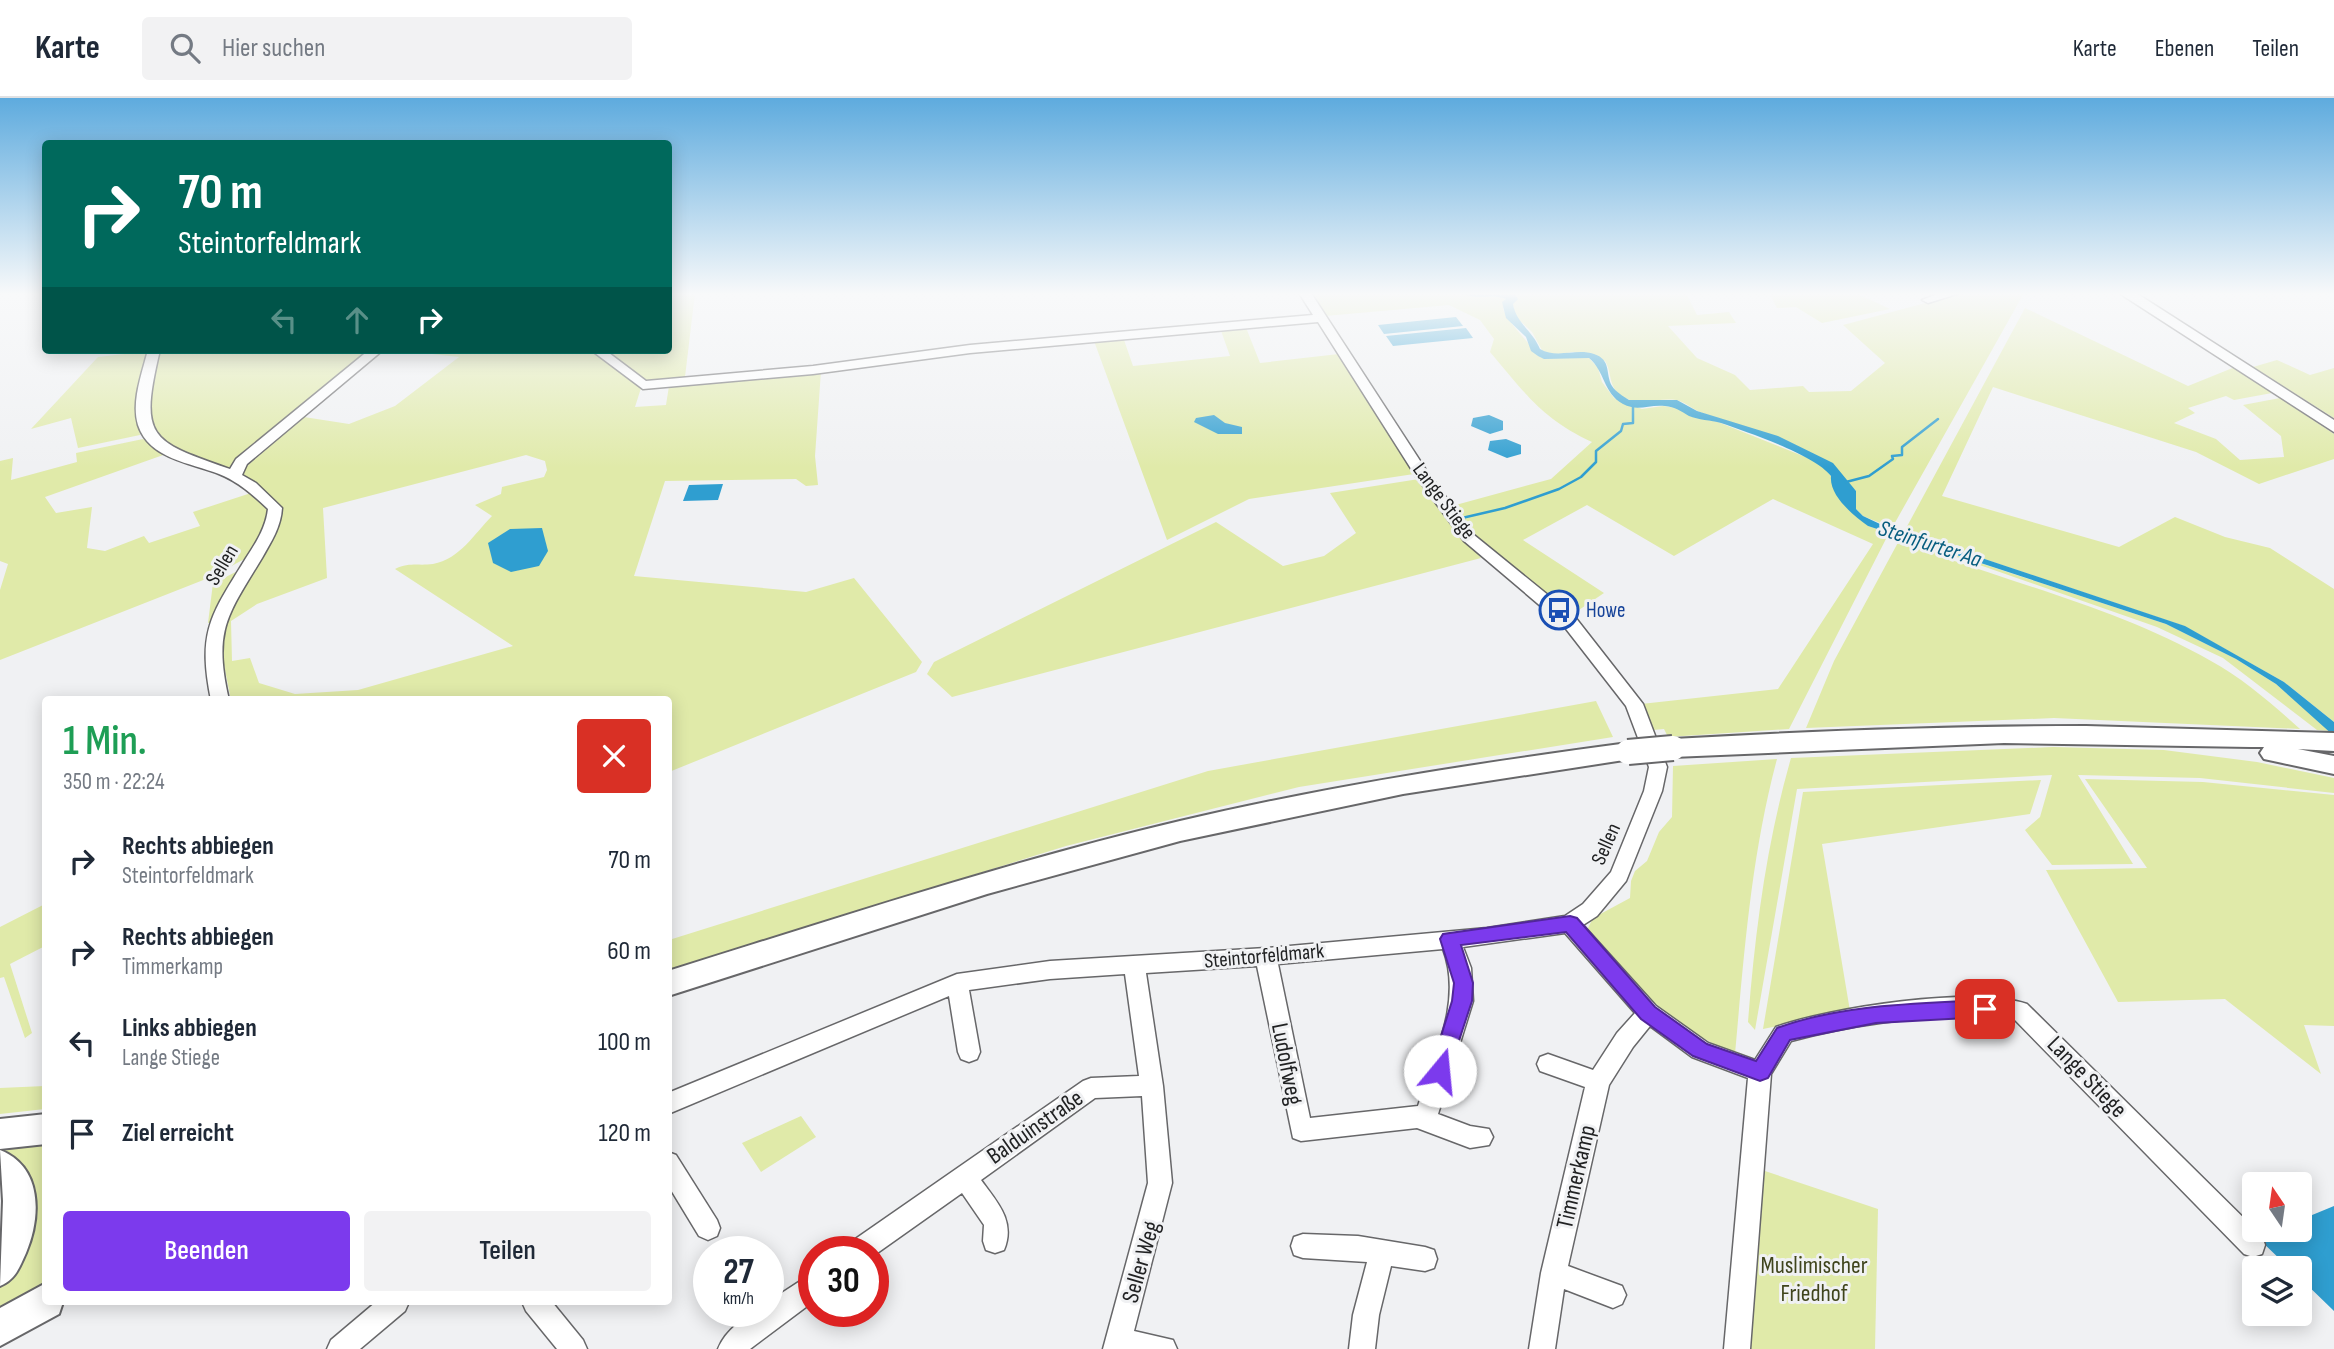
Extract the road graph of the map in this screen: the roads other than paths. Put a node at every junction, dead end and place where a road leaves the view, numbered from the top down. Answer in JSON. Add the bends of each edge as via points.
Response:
{"nodes":[{"id":1,"x":952,"y":351,"type":"edge"},
{"id":2,"x":1343,"y":351,"type":"edge"},
{"id":3,"x":2217,"y":351,"type":"edge"},
{"id":4,"x":154,"y":354,"type":"edge"},
{"id":5,"x":372,"y":354,"type":"edge"},
{"id":6,"x":602,"y":354,"type":"edge"},
{"id":7,"x":2334,"y":427,"type":"edge"},
{"id":8,"x":234,"y":476,"type":"junction"},
{"id":9,"x":219,"y":696,"type":"edge"},
{"id":10,"x":2334,"y":742,"type":"edge"},
{"id":11,"x":2302,"y":749,"type":"junction"},
{"id":12,"x":1665,"y":757,"type":"junction"},
{"id":13,"x":2334,"y":765,"type":"edge"},
{"id":14,"x":1570,"y":924,"type":"junction"},
{"id":15,"x":1450,"y":939,"type":"junction"},
{"id":16,"x":1266,"y":957,"type":"junction"},
{"id":17,"x":1134,"y":966,"type":"junction"},
{"id":18,"x":672,"y":983,"type":"edge"},
{"id":19,"x":957,"y":983,"type":"junction"},
{"id":20,"x":1648,"y":1013,"type":"junction"},
{"id":21,"x":969,"y":1052,"type":"dead end"},
{"id":22,"x":1548,"y":1065,"type":"dead end"},
{"id":23,"x":1760,"y":1072,"type":"junction"},
{"id":24,"x":1598,"y":1082,"type":"junction"},
{"id":25,"x":1152,"y":1086,"type":"junction"},
{"id":26,"x":672,"y":1102,"type":"edge"},
{"id":27,"x":1426,"y":1116,"type":"junction"},
{"id":28,"x":42,"y":1129,"type":"edge"},
{"id":29,"x":0,"y":1134,"type":"edge"},
{"id":30,"x":1481,"y":1137,"type":"dead end"},
{"id":31,"x":0,"y":1166,"type":"edge"},
{"id":32,"x":672,"y":1170,"type":"edge"},
{"id":33,"x":964,"y":1176,"type":"junction"},
{"id":34,"x":708,"y":1228,"type":"dead end"},
{"id":35,"x":881,"y":1236,"type":"edge"},
{"id":36,"x":995,"y":1241,"type":"dead end"},
{"id":37,"x":2253,"y":1245,"type":"dead end"},
{"id":38,"x":1303,"y":1246,"type":"dead end"},
{"id":39,"x":1382,"y":1251,"type":"junction"},
{"id":40,"x":1425,"y":1259,"type":"dead end"},
{"id":41,"x":0,"y":1268,"type":"edge"},
{"id":42,"x":1554,"y":1273,"type":"junction"},
{"id":43,"x":798,"y":1296,"type":"edge"},
{"id":44,"x":1613,"y":1296,"type":"dead end"},
{"id":45,"x":42,"y":1303,"type":"edge"},
{"id":46,"x":392,"y":1305,"type":"edge"},
{"id":47,"x":537,"y":1305,"type":"edge"},
{"id":48,"x":0,"y":1328,"type":"edge"},
{"id":49,"x":1117,"y":1345,"type":"edge"},
{"id":50,"x":340,"y":1349,"type":"edge"},
{"id":51,"x":574,"y":1349,"type":"edge"},
{"id":52,"x":731,"y":1349,"type":"edge"},
{"id":53,"x":1164,"y":1349,"type":"edge"},
{"id":54,"x":1362,"y":1349,"type":"edge"},
{"id":55,"x":1542,"y":1349,"type":"edge"},
{"id":56,"x":1737,"y":1349,"type":"edge"}],
"edges":[{"from":1,"to":6,"type":"street","via":[[643,385]]},
{"from":2,"to":12,"type":"street","name":"Lange Stiege","via":[[1422,475],[1469,538],[1569,621],[1634,704]]},
{"from":3,"to":7,"type":"main road"},
{"from":4,"to":8,"type":"street","name":"Sellen","via":[[142,390],[148,436],[168,453]]},
{"from":5,"to":8,"type":"street","via":[[241,462]]},
{"from":8,"to":9,"type":"street","name":"Sellen","via":[[264,496],[276,514],[217,620],[212,652]]},
{"from":10,"to":11,"type":"highway"},
{"from":11,"to":12,"type":"highway","via":[[2127,734],[1773,741]]},
{"from":11,"to":13,"type":"highway"},
{"from":12,"to":14,"type":"street","name":"Sellen","via":[[1619,876],[1590,910]]},
{"from":12,"to":18,"type":"highway","bridge":true,"via":[[1628,752],[1416,782],[1184,830],[990,883]]},
{"from":14,"to":15,"type":"street","name":"Steintorfeldmark"},
{"from":14,"to":20,"type":"street"},
{"from":15,"to":16,"type":"street","name":"Steintorfeldmark"},
{"from":15,"to":27,"type":"street","via":[[1461,968],[1462,1001]]},
{"from":16,"to":17,"type":"street","name":"Steintorfeldmark"},
{"from":16,"to":27,"type":"street","name":"Ludolfweg","via":[[1301,1130]]},
{"from":17,"to":19,"type":"street","name":"Steintorfeldmark","via":[[1050,970]]},
{"from":17,"to":25,"type":"street"},
{"from":19,"to":21,"type":"street"},
{"from":19,"to":26,"type":"street","name":"Steintorfeldmark"},
{"from":20,"to":23,"type":"street","via":[[1700,1050]]},
{"from":20,"to":24,"type":"street","name":"Timmerkamp"},
{"from":22,"to":24,"type":"street"},
{"from":23,"to":37,"type":"street","name":"Lange Stiege","via":[[1784,1034],[1813,1025],[1876,1014],[2019,1010]]},
{"from":23,"to":56,"type":"street","name":"Lange Stiege"},
{"from":24,"to":42,"type":"street","name":"Timmerkamp"},
{"from":25,"to":33,"type":"street","name":"Balduinstraße","via":[[1091,1088]]},
{"from":25,"to":49,"type":"street","name":"Seller Weg","via":[[1160,1183]]},
{"from":27,"to":30,"type":"street","via":[[1425,1121]]},
{"from":28,"to":29,"type":"highway"},
{"from":31,"to":41,"type":"highway","via":[[18,1188],[21,1212],[12,1246]]},
{"from":32,"to":34,"type":"street"},
{"from":33,"to":35,"type":"street","name":"Balduinstraße"},
{"from":33,"to":36,"type":"street","name":"Balduinstraße","via":[[996,1222]]},
{"from":38,"to":39,"type":"street"},
{"from":39,"to":40,"type":"street"},
{"from":39,"to":54,"type":"street"},
{"from":42,"to":44,"type":"street"},
{"from":42,"to":55,"type":"street","name":"Timmerkamp"},
{"from":43,"to":52,"type":"street"},
{"from":45,"to":48,"type":"highway"},
{"from":46,"to":50,"type":"street"},
{"from":47,"to":51,"type":"street"},
{"from":49,"to":53,"type":"street","name":"Seller Weg"}]}
